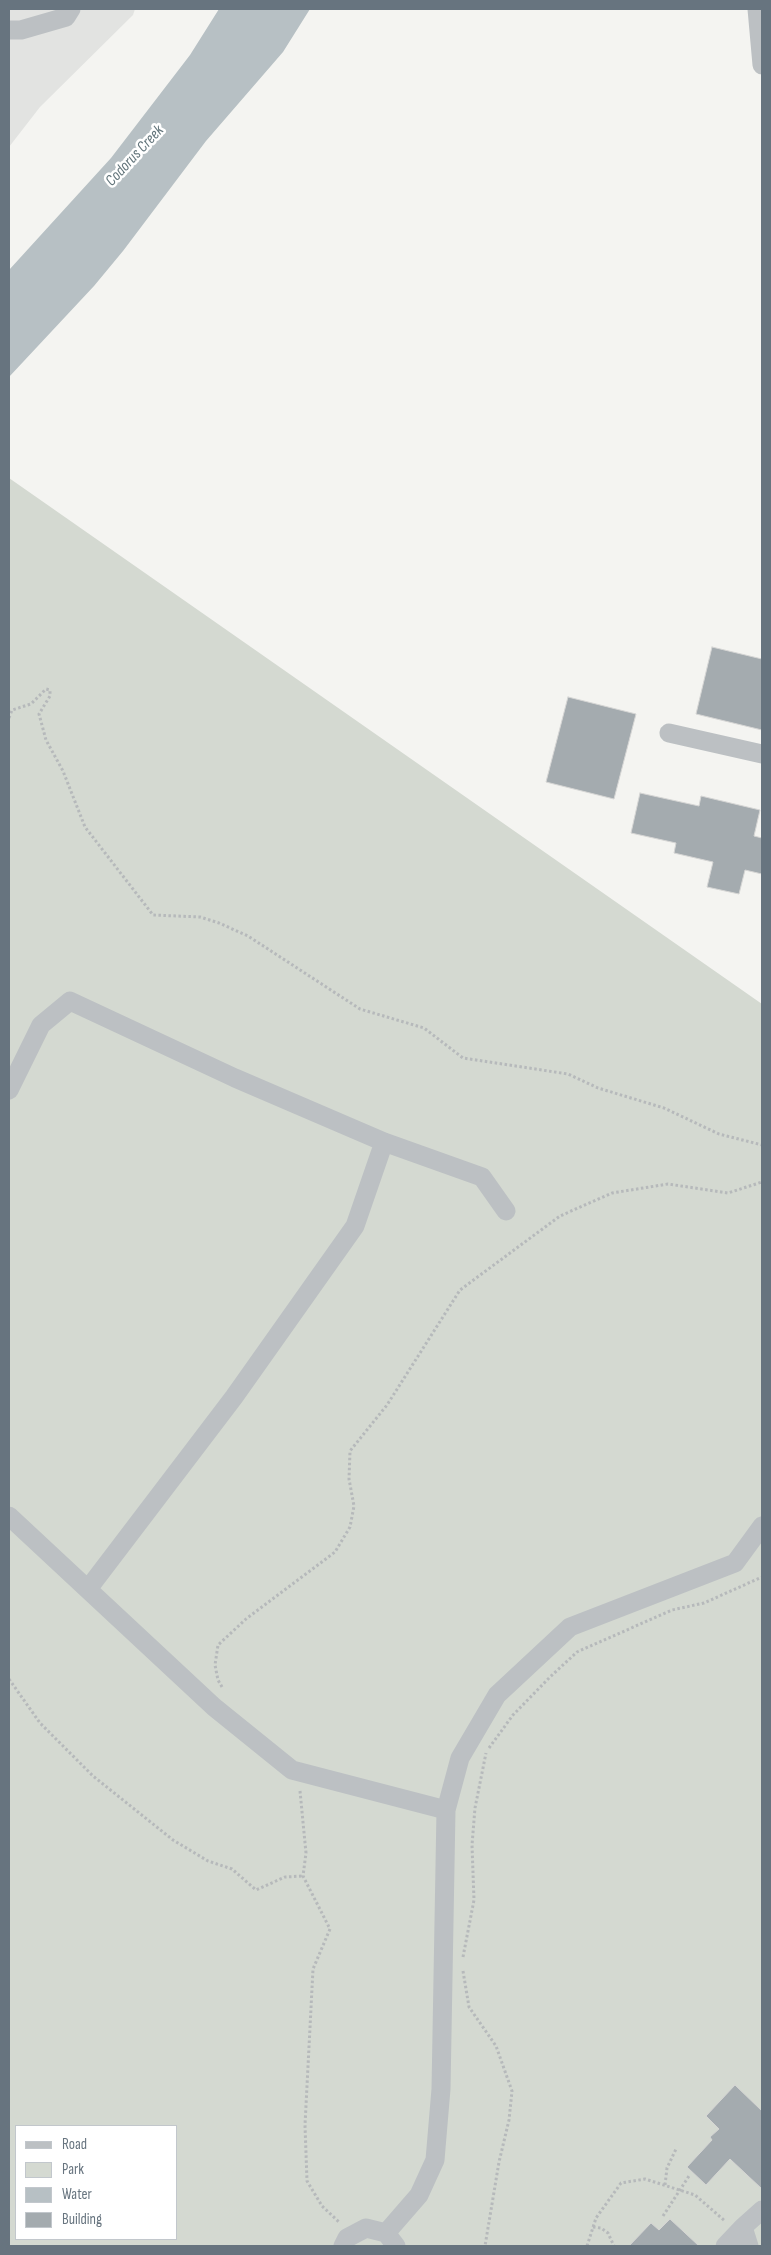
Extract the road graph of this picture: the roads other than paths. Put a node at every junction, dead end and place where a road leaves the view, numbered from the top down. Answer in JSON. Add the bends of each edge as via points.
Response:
{"nodes":[{"id":1,"x":71,"y":9,"type":"edge"},
{"id":2,"x":757,"y":9,"type":"edge"},
{"id":3,"x":9,"y":30,"type":"edge"},
{"id":4,"x":762,"y":65,"type":"edge"},
{"id":5,"x":668,"y":733,"type":"dead end"},
{"id":6,"x":762,"y":754,"type":"edge"},
{"id":7,"x":9,"y":1090,"type":"edge"},
{"id":8,"x":384,"y":1142,"type":"junction"},
{"id":9,"x":506,"y":1211,"type":"dead end"},
{"id":10,"x":9,"y":1516,"type":"edge"},
{"id":11,"x":762,"y":1526,"type":"edge"},
{"id":12,"x":88,"y":1589,"type":"junction"},
{"id":13,"x":446,"y":1810,"type":"junction"},
{"id":14,"x":762,"y":2210,"type":"edge"},
{"id":15,"x":737,"y":2226,"type":"junction"},
{"id":16,"x":348,"y":2240,"type":"edge"},
{"id":17,"x":391,"y":2240,"type":"edge"},
{"id":18,"x":725,"y":2246,"type":"edge"},
{"id":19,"x":750,"y":2246,"type":"edge"}],
"edges":[{"from":1,"to":3,"type":"street","via":[[66,17],[21,30]]},
{"from":2,"to":4,"type":"street"},
{"from":5,"to":6,"type":"street"},
{"from":7,"to":8,"type":"street","via":[[40,1025],[70,1001],[235,1078]]},
{"from":8,"to":9,"type":"street","via":[[482,1177]]},
{"from":8,"to":12,"type":"street","via":[[355,1226],[234,1397]]},
{"from":10,"to":12,"type":"street"},
{"from":11,"to":13,"type":"street","via":[[735,1563],[570,1627],[497,1695],[460,1758]]},
{"from":12,"to":13,"type":"street","via":[[214,1707],[292,1770]]},
{"from":13,"to":17,"type":"street","via":[[441,2089],[435,2160],[419,2195]]},
{"from":14,"to":15,"type":"street"},
{"from":15,"to":18,"type":"street"},
{"from":15,"to":19,"type":"street"},
{"from":16,"to":17,"type":"street","via":[[366,2228]]}]}
